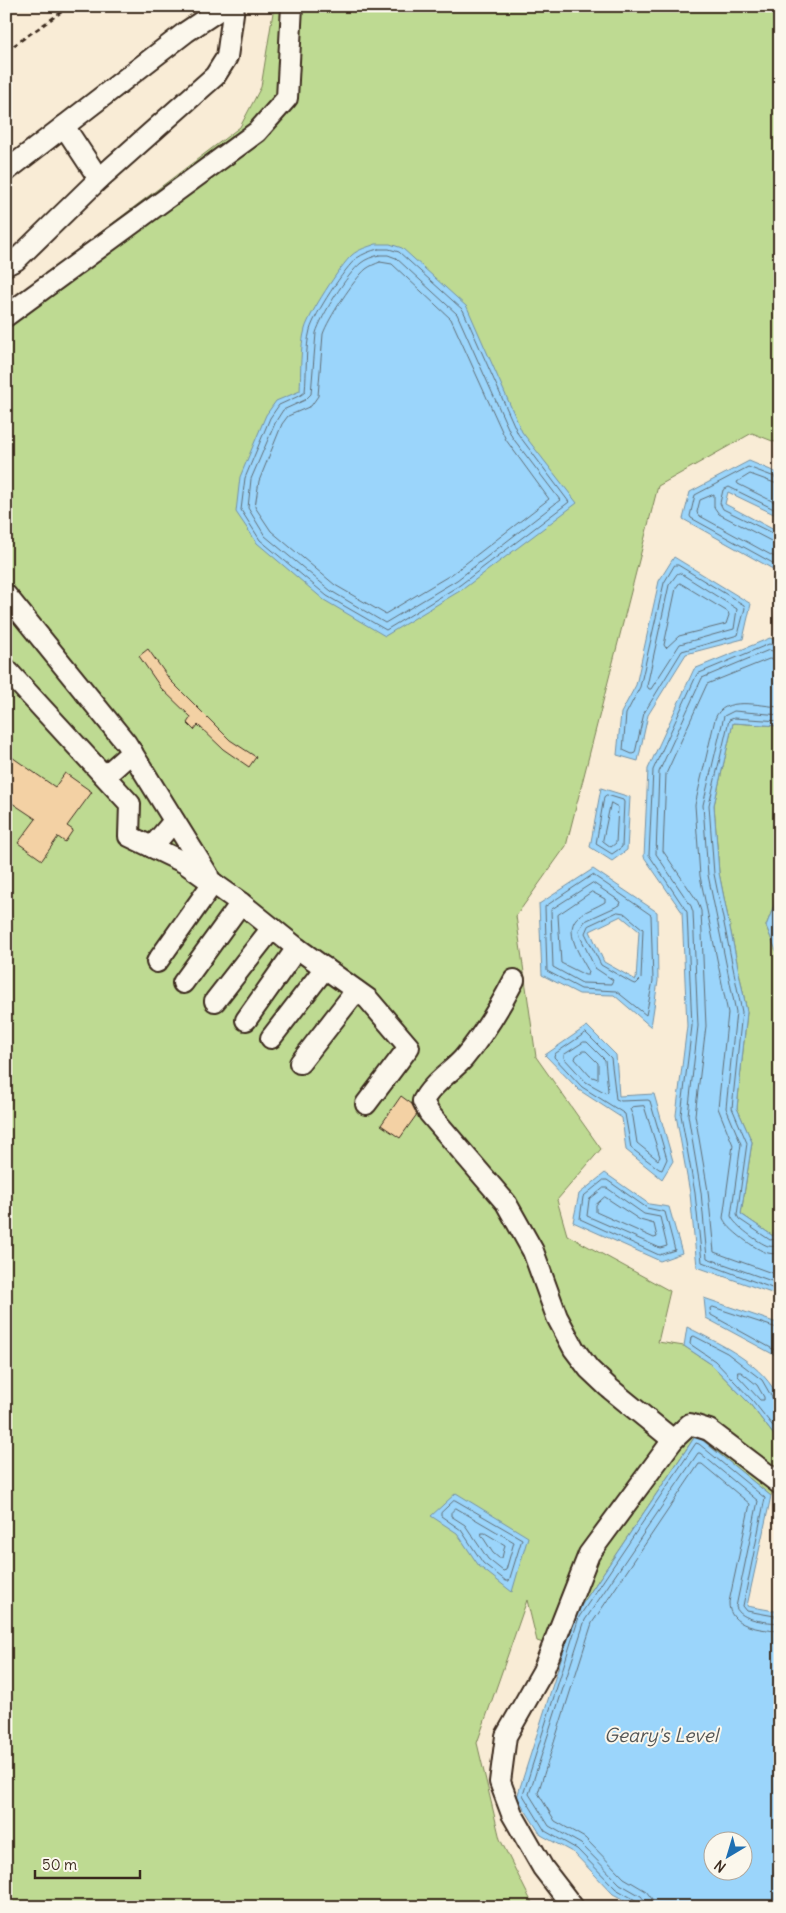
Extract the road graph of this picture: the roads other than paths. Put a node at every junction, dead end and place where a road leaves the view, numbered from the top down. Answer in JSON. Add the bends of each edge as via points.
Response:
{"nodes":[{"id":1,"x":226,"y":6,"type":"edge"},
{"id":2,"x":234,"y":6,"type":"edge"},
{"id":3,"x":292,"y":6,"type":"edge"},
{"id":4,"x":64,"y":126,"type":"junction"},
{"id":5,"x":6,"y":172,"type":"edge"},
{"id":6,"x":99,"y":180,"type":"junction"},
{"id":7,"x":6,"y":265,"type":"edge"},
{"id":8,"x":6,"y":316,"type":"edge"},
{"id":9,"x":6,"y":595,"type":"edge"},
{"id":10,"x":6,"y":668,"type":"edge"},
{"id":11,"x":132,"y":752,"type":"junction"},
{"id":12,"x":105,"y":776,"type":"junction"},
{"id":13,"x":174,"y":821,"type":"junction"},
{"id":14,"x":152,"y":847,"type":"junction"},
{"id":15,"x":213,"y":882,"type":"junction"},
{"id":16,"x":241,"y":903,"type":"junction"},
{"id":17,"x":272,"y":928,"type":"junction"},
{"id":18,"x":297,"y":948,"type":"junction"},
{"id":19,"x":157,"y":962,"type":"dead end"},
{"id":20,"x":324,"y":968,"type":"junction"},
{"id":21,"x":514,"y":980,"type":"dead end"},
{"id":22,"x":183,"y":983,"type":"dead end"},
{"id":23,"x":356,"y":991,"type":"junction"},
{"id":24,"x":215,"y":1001,"type":"dead end"},
{"id":25,"x":246,"y":1020,"type":"dead end"},
{"id":26,"x":271,"y":1038,"type":"dead end"},
{"id":27,"x":300,"y":1063,"type":"dead end"},
{"id":28,"x":366,"y":1104,"type":"dead end"},
{"id":29,"x":673,"y":1440,"type":"junction"},
{"id":30,"x":780,"y":1484,"type":"edge"},
{"id":31,"x":573,"y":1907,"type":"edge"}],
"edges":[{"from":1,"to":4,"type":"lane","via":[[186,32]]},
{"from":2,"to":6,"type":"lane","via":[[227,57],[214,76]]},
{"from":3,"to":8,"type":"lane","via":[[287,98],[258,132]]},
{"from":4,"to":5,"type":"lane"},
{"from":4,"to":6,"type":"lane"},
{"from":6,"to":7,"type":"lane","via":[[16,260]]},
{"from":9,"to":11,"type":"lane"},
{"from":10,"to":12,"type":"lane"},
{"from":11,"to":12,"type":"lane"},
{"from":11,"to":13,"type":"lane"},
{"from":12,"to":14,"type":"lane","via":[[130,804],[129,836]]},
{"from":13,"to":14,"type":"lane"},
{"from":13,"to":15,"type":"lane"},
{"from":14,"to":15,"type":"lane","via":[[185,863]]},
{"from":15,"to":16,"type":"lane"},
{"from":15,"to":19,"type":"lane"},
{"from":16,"to":17,"type":"lane"},
{"from":16,"to":22,"type":"lane"},
{"from":17,"to":18,"type":"lane"},
{"from":17,"to":24,"type":"lane"},
{"from":18,"to":20,"type":"lane"},
{"from":18,"to":25,"type":"lane"},
{"from":20,"to":23,"type":"lane"},
{"from":20,"to":26,"type":"lane"},
{"from":21,"to":29,"type":"lane","via":[[493,1020],[423,1101],[429,1114],[506,1203],[533,1251],[557,1317],[588,1369]]},
{"from":23,"to":27,"type":"lane"},
{"from":23,"to":28,"type":"lane","via":[[368,999],[409,1047]]},
{"from":29,"to":30,"type":"lane","via":[[690,1424],[710,1430]]},
{"from":29,"to":31,"type":"lane","via":[[589,1554],[543,1671],[506,1736],[500,1782],[512,1814],[543,1868]]}]}
